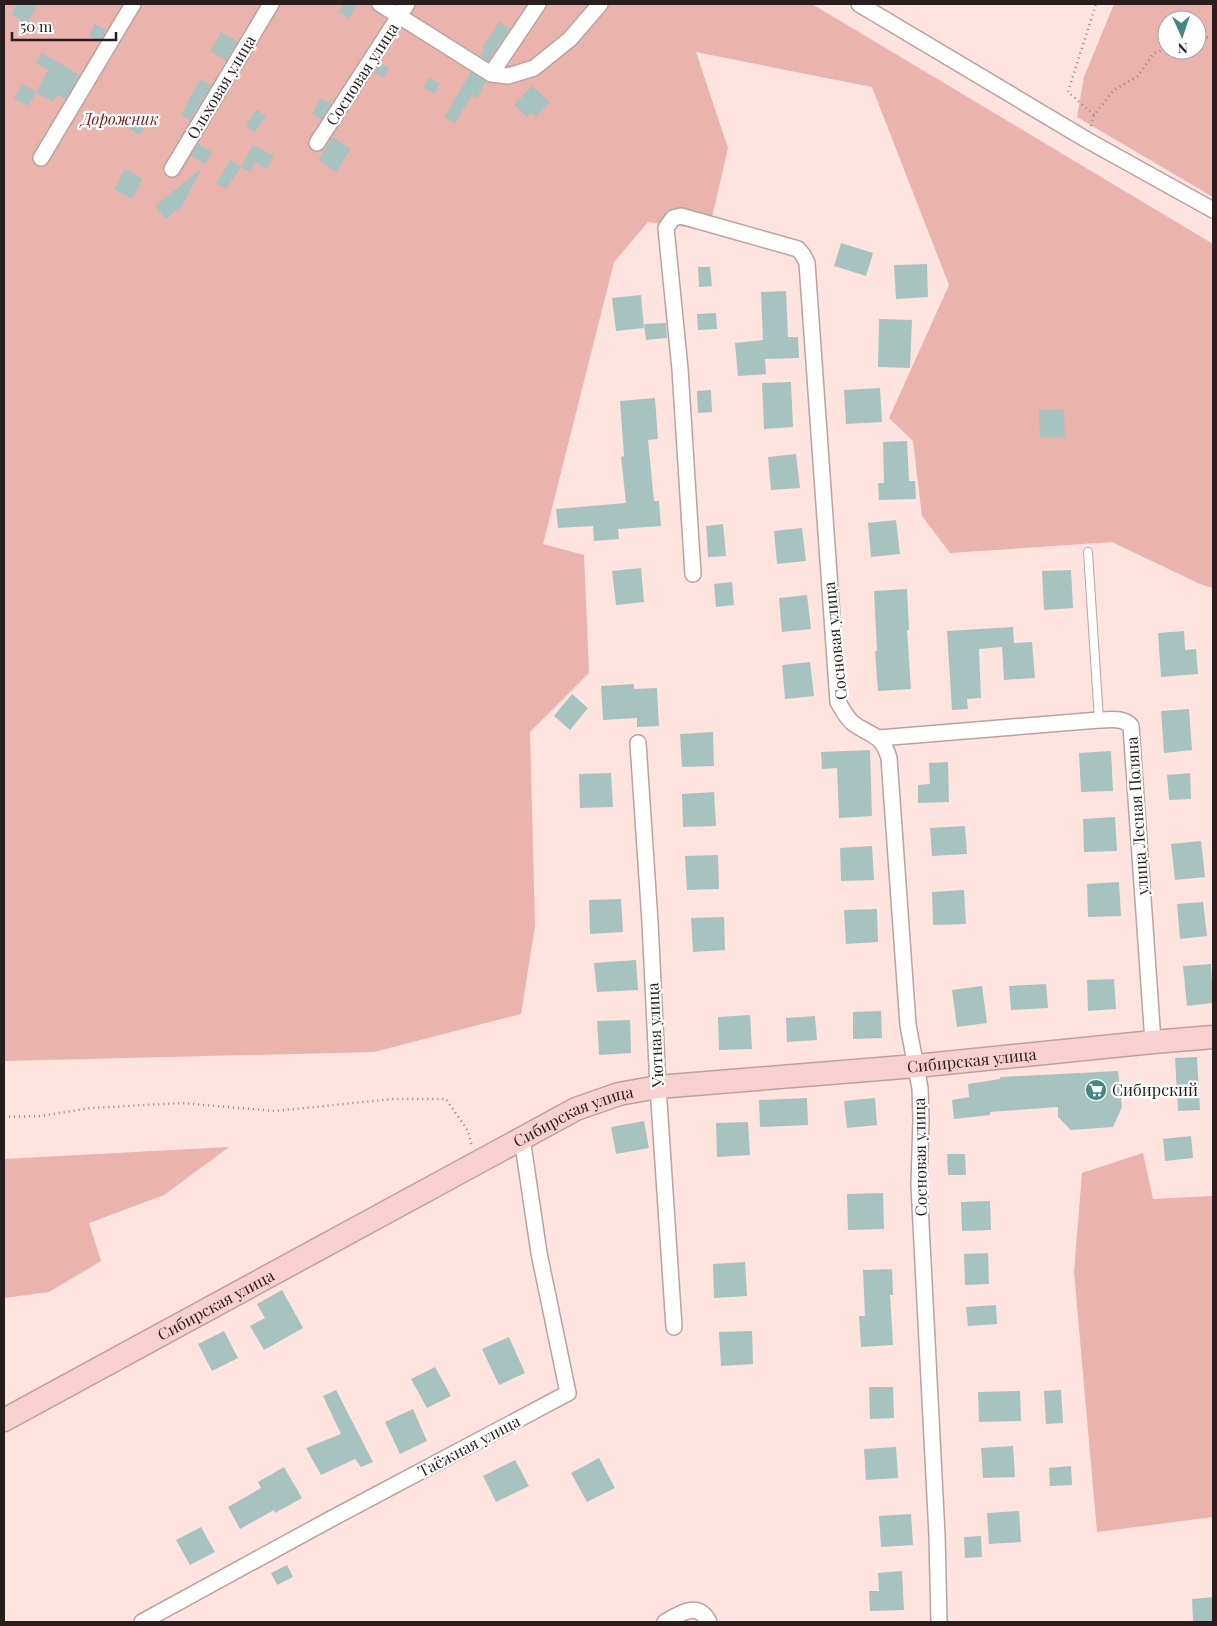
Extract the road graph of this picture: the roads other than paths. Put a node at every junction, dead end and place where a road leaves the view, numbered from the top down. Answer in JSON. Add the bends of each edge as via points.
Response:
{"nodes":[{"id":1,"x":133,"y":4,"type":"edge"},
{"id":2,"x":271,"y":4,"type":"edge"},
{"id":3,"x":380,"y":4,"type":"edge"},
{"id":4,"x":538,"y":4,"type":"edge"},
{"id":5,"x":600,"y":4,"type":"edge"},
{"id":6,"x":859,"y":4,"type":"edge"},
{"id":7,"x":403,"y":10,"type":"edge"},
{"id":8,"x":491,"y":74,"type":"junction"},
{"id":9,"x":317,"y":143,"type":"dead end"},
{"id":10,"x":41,"y":158,"type":"dead end"},
{"id":11,"x":172,"y":170,"type":"dead end"},
{"id":12,"x":1213,"y":210,"type":"edge"},
{"id":13,"x":1088,"y":552,"type":"dead end"},
{"id":14,"x":693,"y":574,"type":"dead end"},
{"id":15,"x":1099,"y":720,"type":"junction"},
{"id":16,"x":879,"y":738,"type":"junction"},
{"id":17,"x":638,"y":743,"type":"dead end"},
{"id":18,"x":1213,"y":1037,"type":"edge"},
{"id":19,"x":1153,"y":1042,"type":"junction"},
{"id":20,"x":916,"y":1066,"type":"junction"},
{"id":21,"x":658,"y":1087,"type":"junction"},
{"id":22,"x":522,"y":1138,"type":"junction"},
{"id":23,"x":674,"y":1327,"type":"dead end"},
{"id":24,"x":4,"y":1420,"type":"edge"},
{"id":25,"x":142,"y":1622,"type":"edge"},
{"id":26,"x":665,"y":1622,"type":"edge"},
{"id":27,"x":710,"y":1622,"type":"edge"},
{"id":28,"x":939,"y":1622,"type":"edge"}],
"edges":[{"from":1,"to":10,"type":"street"},
{"from":2,"to":11,"type":"street","name":"Ольховая улица"},
{"from":3,"to":7,"type":"street"},
{"from":4,"to":8,"type":"street"},
{"from":5,"to":8,"type":"street","via":[[570,39],[534,68],[508,76]]},
{"from":6,"to":12,"type":"street"},
{"from":7,"to":8,"type":"street"},
{"from":7,"to":9,"type":"street","name":"Сосновая улица"},
{"from":13,"to":15,"type":"lane"},
{"from":14,"to":16,"type":"street","name":"Сосновая улица","via":[[680,369],[666,228],[673,218],[681,216],[798,249],[807,263],[838,702],[852,723]]},
{"from":15,"to":16,"type":"street","name":"улица Лесная Поляна"},
{"from":15,"to":19,"type":"street","name":"улица Лесная Поляна","via":[[1127,721],[1131,726]]},
{"from":16,"to":20,"type":"street","name":"Сосновая улица","via":[[890,758],[908,1025]]},
{"from":17,"to":21,"type":"street","name":"Уютная улица"},
{"from":18,"to":19,"type":"street","name":"Сибирская улица"},
{"from":19,"to":20,"type":"street","name":"Сибирская улица"},
{"from":20,"to":21,"type":"street","name":"Сибирская улица"},
{"from":20,"to":28,"type":"street","name":"Сосновая улица","via":[[920,1088],[919,1185]]},
{"from":21,"to":22,"type":"street","name":"Сибирская улица","via":[[619,1094],[576,1108]]},
{"from":21,"to":23,"type":"street","name":"Уютная улица"},
{"from":22,"to":24,"type":"street","name":"Сибирская улица"},
{"from":22,"to":25,"type":"street","name":"Таёжная улица","via":[[539,1253],[568,1393]]},
{"from":26,"to":27,"type":"street","via":[[685,1611],[696,1610]]}]}
